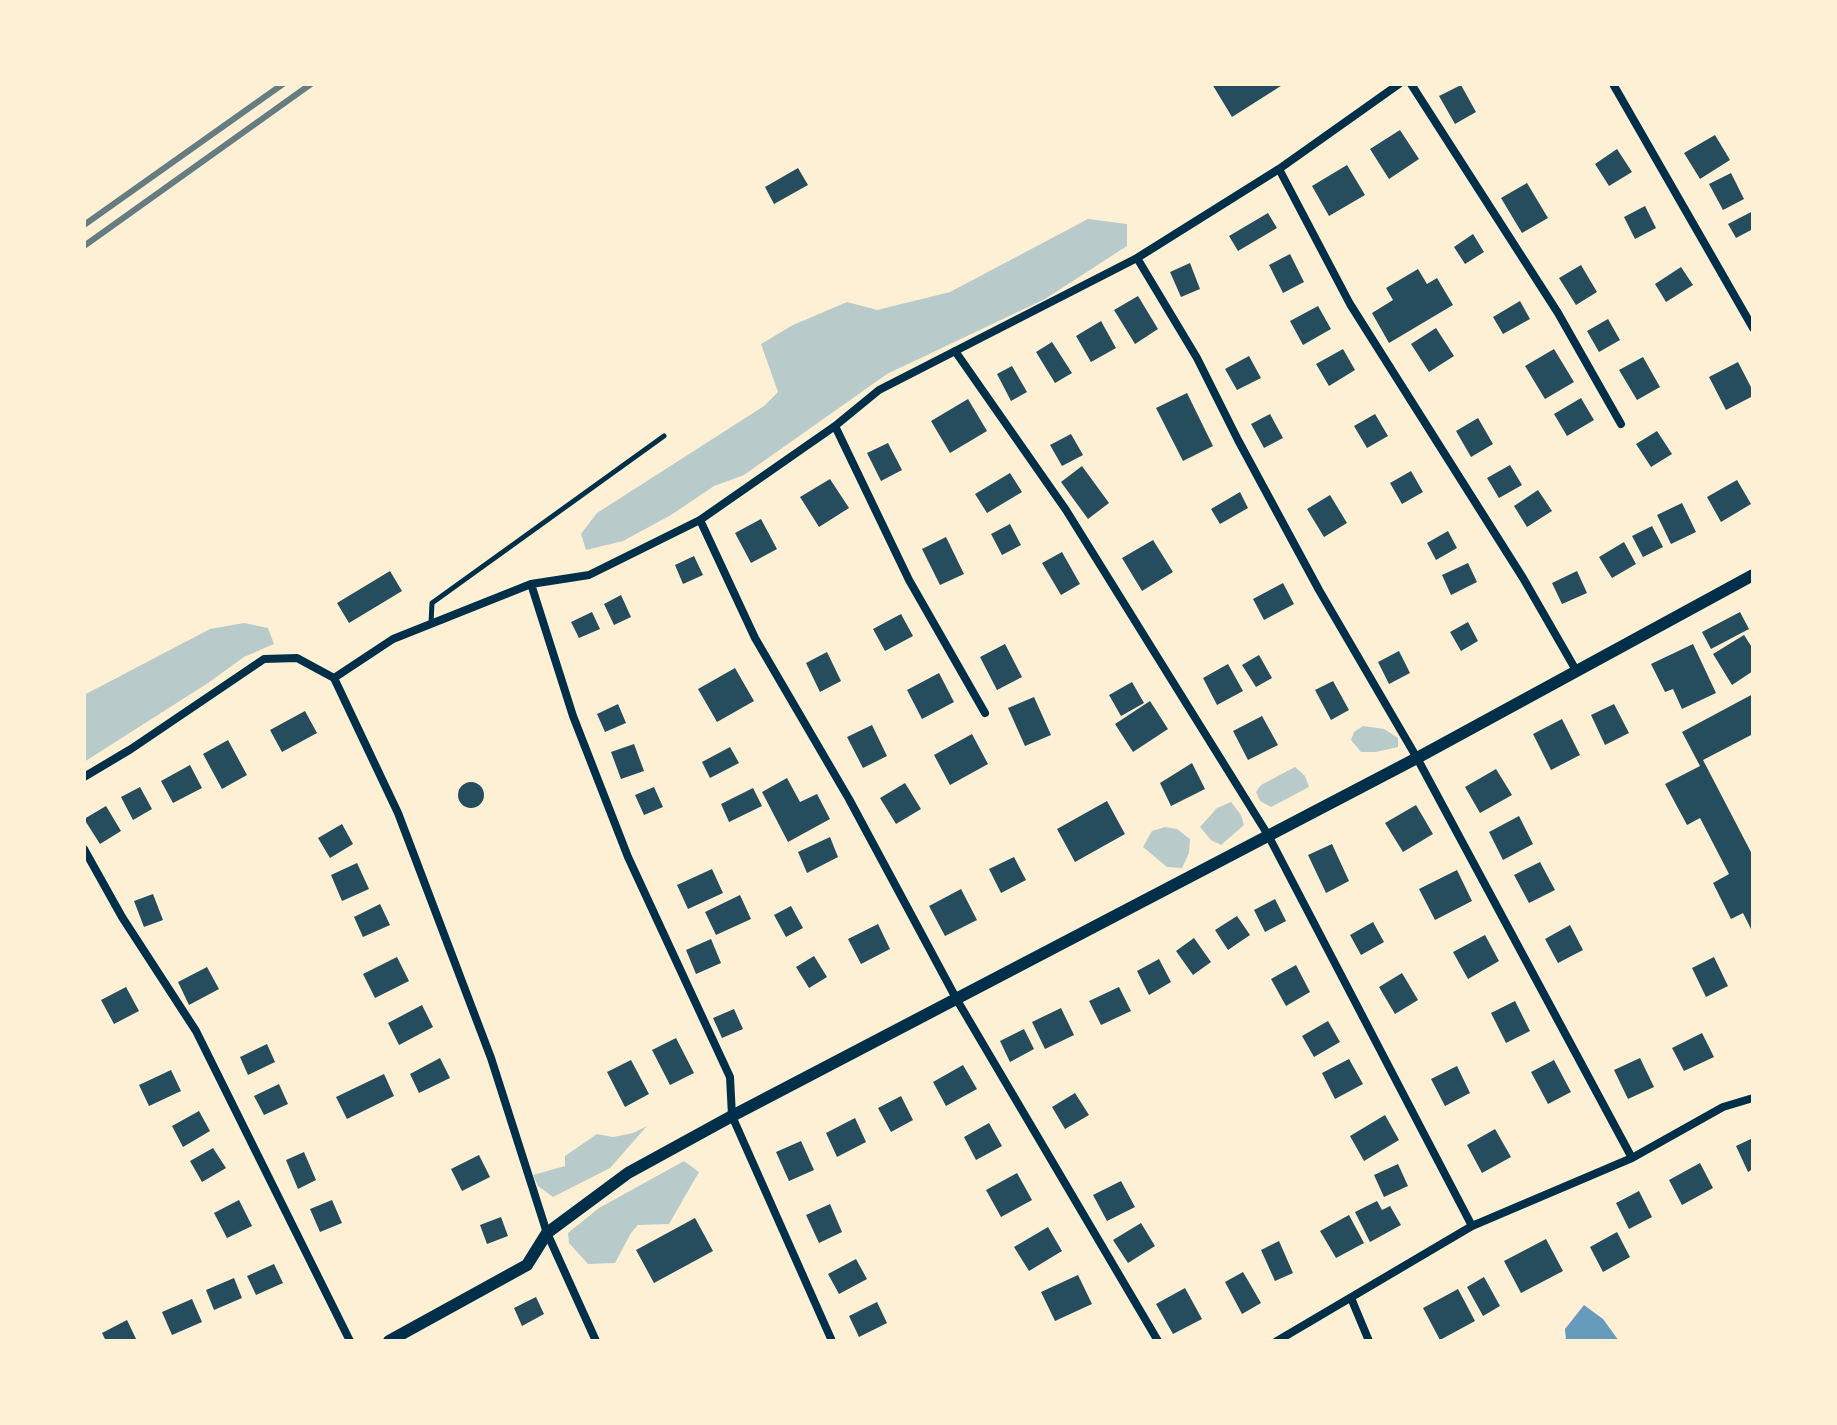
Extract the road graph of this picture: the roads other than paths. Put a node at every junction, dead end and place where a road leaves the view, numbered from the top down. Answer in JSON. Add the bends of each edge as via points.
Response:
{"nodes":[{"id":1,"x":1399,"y":84,"type":"edge"},
{"id":2,"x":1411,"y":84,"type":"edge"},
{"id":3,"x":1613,"y":84,"type":"edge"},
{"id":4,"x":1279,"y":169,"type":"junction"},
{"id":5,"x":1137,"y":258,"type":"junction"},
{"id":6,"x":1753,"y":328,"type":"edge"},
{"id":7,"x":955,"y":351,"type":"junction"},
{"id":8,"x":1621,"y":424,"type":"dead end"},
{"id":9,"x":835,"y":426,"type":"junction"},
{"id":10,"x":664,"y":436,"type":"dead end"},
{"id":11,"x":700,"y":520,"type":"junction"},
{"id":12,"x":1753,"y":575,"type":"edge"},
{"id":13,"x":531,"y":584,"type":"junction"},
{"id":14,"x":431,"y":624,"type":"junction"},
{"id":15,"x":1577,"y":672,"type":"junction"},
{"id":16,"x":334,"y":678,"type":"junction"},
{"id":17,"x":985,"y":713,"type":"dead end"},
{"id":18,"x":1417,"y":758,"type":"junction"},
{"id":19,"x":84,"y":777,"type":"edge"},
{"id":20,"x":1268,"y":835,"type":"junction"},
{"id":21,"x":84,"y":849,"type":"edge"},
{"id":22,"x":957,"y":1000,"type":"junction"},
{"id":23,"x":1753,"y":1098,"type":"edge"},
{"id":24,"x":732,"y":1116,"type":"junction"},
{"id":25,"x":1632,"y":1158,"type":"junction"},
{"id":26,"x":1472,"y":1226,"type":"junction"},
{"id":27,"x":547,"y":1233,"type":"junction"},
{"id":28,"x":1351,"y":1298,"type":"junction"},
{"id":29,"x":350,"y":1341,"type":"edge"},
{"id":30,"x":389,"y":1341,"type":"edge"},
{"id":31,"x":596,"y":1341,"type":"edge"},
{"id":32,"x":832,"y":1341,"type":"edge"},
{"id":33,"x":1158,"y":1341,"type":"edge"},
{"id":34,"x":1277,"y":1341,"type":"edge"},
{"id":35,"x":1369,"y":1341,"type":"edge"}],
"edges":[{"from":1,"to":4,"type":"street"},
{"from":2,"to":8,"type":"street","via":[[1558,313]]},
{"from":3,"to":6,"type":"street"},
{"from":4,"to":5,"type":"street"},
{"from":4,"to":15,"type":"street","via":[[1350,304]]},
{"from":5,"to":7,"type":"street"},
{"from":5,"to":18,"type":"street"},
{"from":7,"to":9,"type":"street","via":[[879,390]]},
{"from":7,"to":20,"type":"street","via":[[1066,510]]},
{"from":9,"to":11,"type":"street"},
{"from":9,"to":17,"type":"street","via":[[909,580]]},
{"from":10,"to":14,"type":"lane","via":[[432,603]]},
{"from":11,"to":13,"type":"street","via":[[589,575]]},
{"from":11,"to":22,"type":"street","via":[[755,638]]},
{"from":12,"to":15,"type":"street"},
{"from":13,"to":14,"type":"street"},
{"from":13,"to":24,"type":"street","via":[[573,716],[628,857],[730,1077]]},
{"from":14,"to":16,"type":"street","via":[[393,639]]},
{"from":15,"to":18,"type":"street"},
{"from":16,"to":19,"type":"street","via":[[297,658],[264,659]]},
{"from":16,"to":27,"type":"street","via":[[398,813],[491,1058]]},
{"from":18,"to":20,"type":"street"},
{"from":18,"to":25,"type":"street"},
{"from":20,"to":22,"type":"street"},
{"from":20,"to":26,"type":"street"},
{"from":21,"to":29,"type":"street","via":[[196,1031]]},
{"from":22,"to":24,"type":"street"},
{"from":22,"to":33,"type":"street"},
{"from":23,"to":25,"type":"street","via":[[1723,1107]]},
{"from":24,"to":27,"type":"street","via":[[628,1173]]},
{"from":24,"to":32,"type":"street"},
{"from":25,"to":26,"type":"street"},
{"from":26,"to":28,"type":"street"},
{"from":27,"to":30,"type":"street","via":[[527,1265]]},
{"from":27,"to":31,"type":"street"},
{"from":28,"to":34,"type":"street"},
{"from":28,"to":35,"type":"street"}]}
